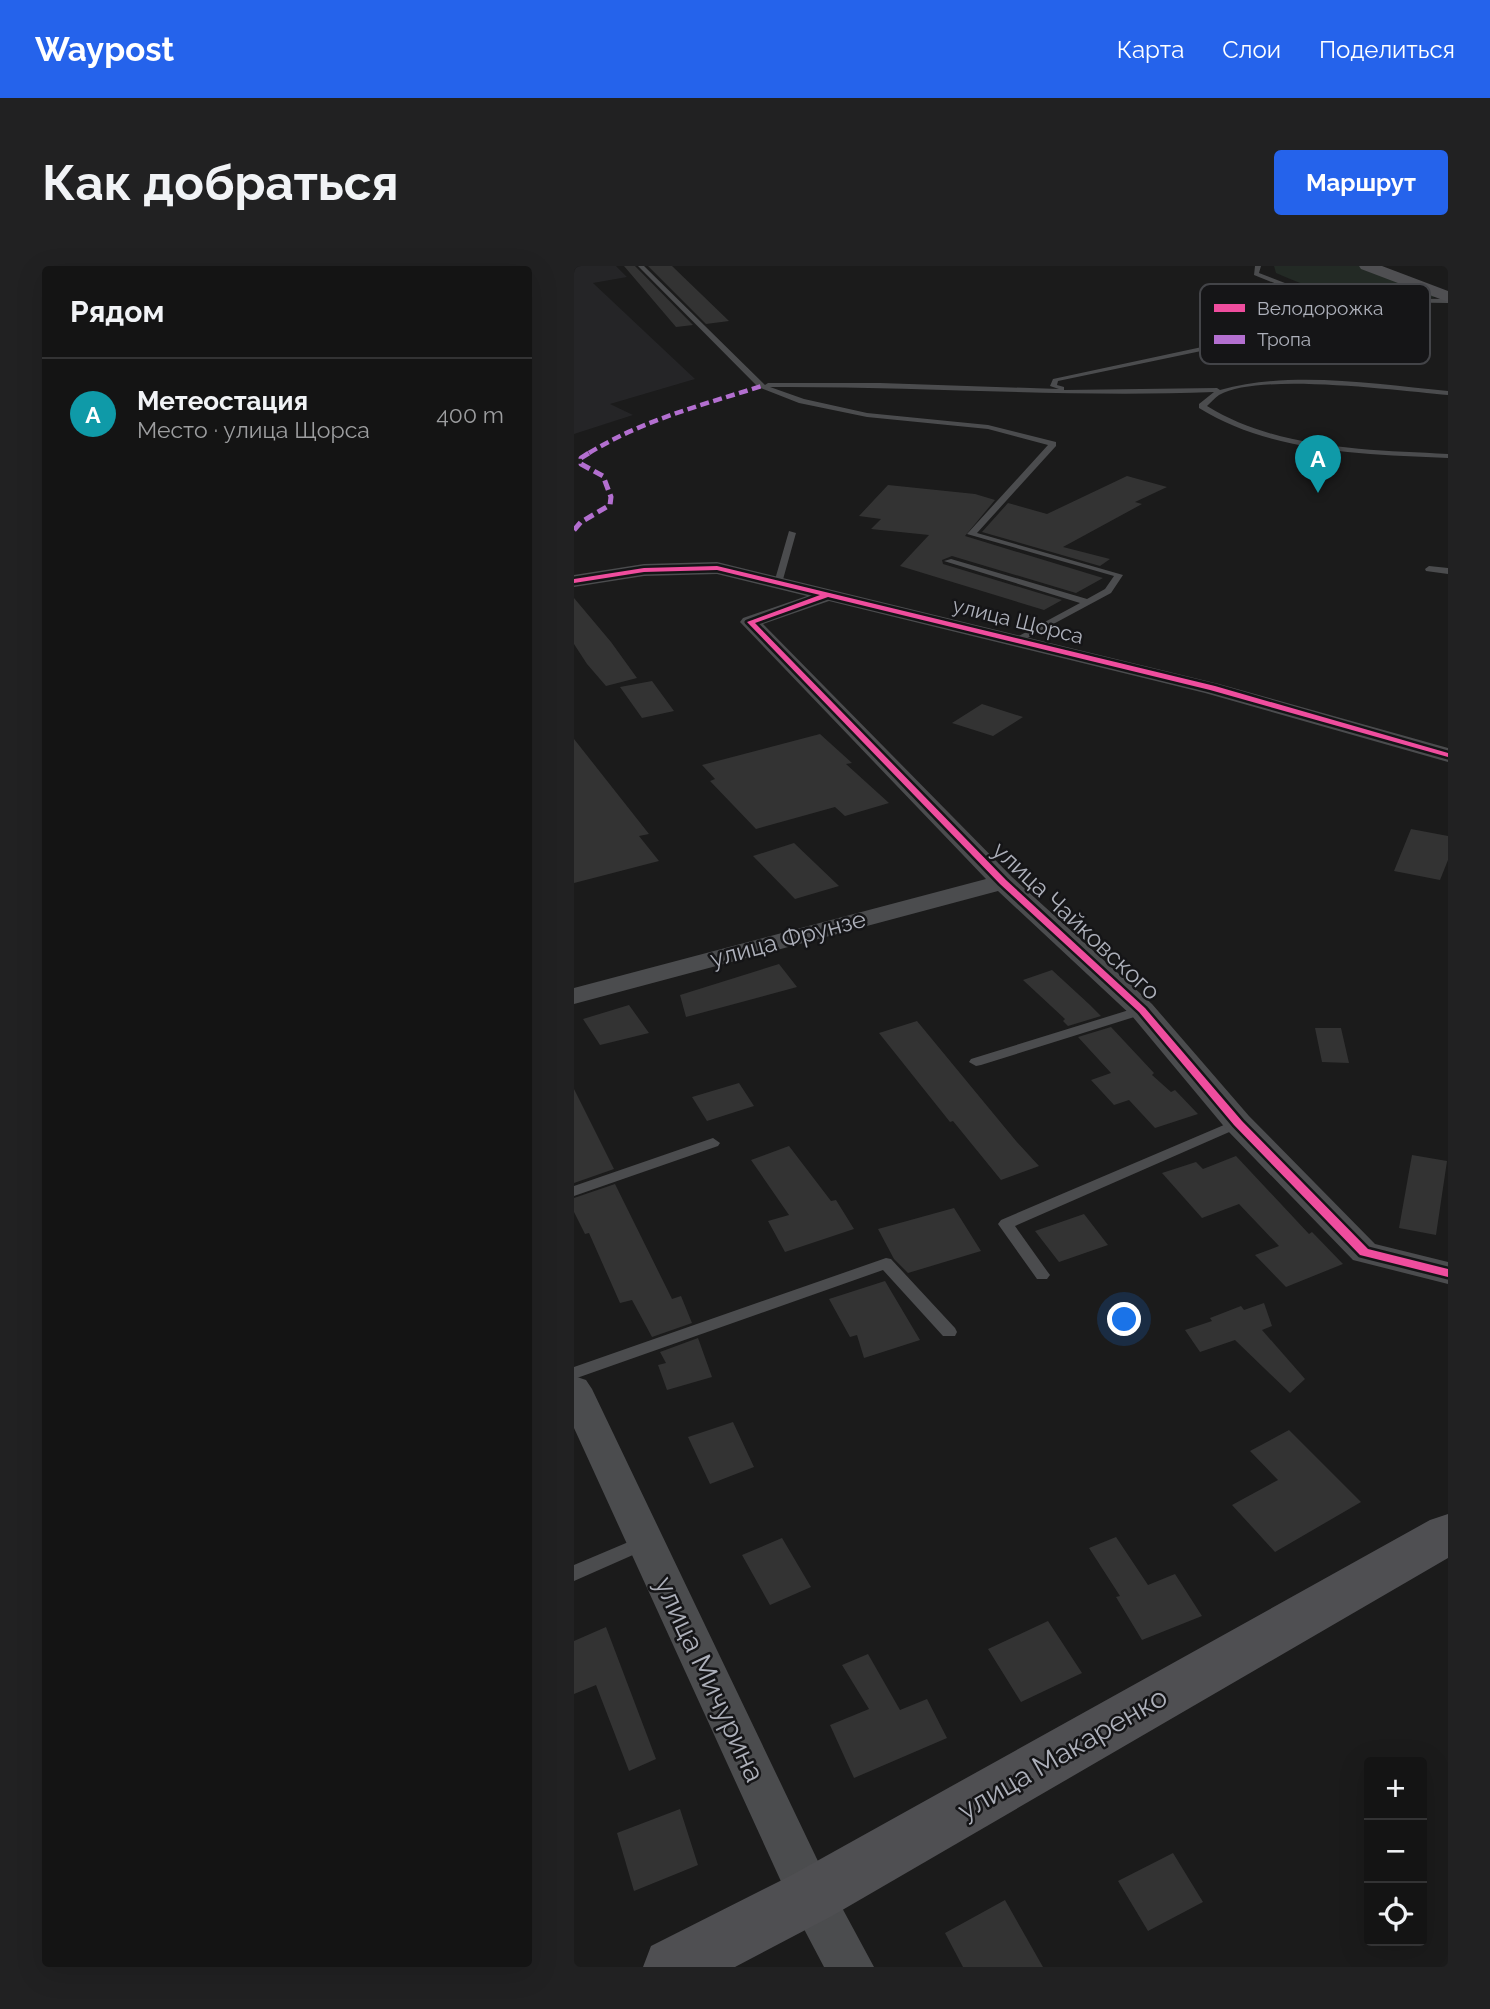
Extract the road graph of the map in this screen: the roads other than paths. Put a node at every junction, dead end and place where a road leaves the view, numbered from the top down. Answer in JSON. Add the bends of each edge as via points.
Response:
{"nodes":[{"id":1,"x":641,"y":266,"type":"edge"},
{"id":2,"x":1258,"y":266,"type":"edge"},
{"id":3,"x":1367,"y":266,"type":"edge"},
{"id":4,"x":1282,"y":284,"type":"edge"},
{"id":5,"x":1411,"y":284,"type":"edge"},
{"id":6,"x":1430,"y":292,"type":"edge"},
{"id":7,"x":1430,"y":299,"type":"edge"},
{"id":8,"x":1448,"y":299,"type":"edge"},
{"id":9,"x":1200,"y":350,"type":"edge"},
{"id":10,"x":760,"y":386,"type":"junction"},
{"id":11,"x":1071,"y":390,"type":"junction"},
{"id":12,"x":1223,"y":390,"type":"junction"},
{"id":13,"x":1149,"y":392,"type":"junction"},
{"id":14,"x":1448,"y":393,"type":"edge"},
{"id":15,"x":1202,"y":406,"type":"junction"},
{"id":16,"x":1448,"y":456,"type":"edge"},
{"id":17,"x":792,"y":533,"type":"dead end"},
{"id":18,"x":948,"y":561,"type":"dead end"},
{"id":19,"x":1429,"y":569,"type":"dead end"},
{"id":20,"x":1448,"y":571,"type":"edge"},
{"id":21,"x":577,"y":579,"type":"edge"},
{"id":22,"x":778,"y":583,"type":"junction"},
{"id":23,"x":827,"y":595,"type":"junction"},
{"id":24,"x":1087,"y":603,"type":"junction"},
{"id":25,"x":1018,"y":640,"type":"junction"},
{"id":26,"x":1448,"y":755,"type":"edge"},
{"id":27,"x":1003,"y":882,"type":"junction"},
{"id":28,"x":574,"y":996,"type":"edge"},
{"id":29,"x":1142,"y":1010,"type":"junction"},
{"id":30,"x":976,"y":1062,"type":"dead end"},
{"id":31,"x":1238,"y":1123,"type":"junction"},
{"id":32,"x":713,"y":1143,"type":"dead end"},
{"id":33,"x":574,"y":1191,"type":"edge"},
{"id":34,"x":1448,"y":1273,"type":"edge"},
{"id":35,"x":1042,"y":1275,"type":"dead end"},
{"id":36,"x":949,"y":1332,"type":"dead end"},
{"id":37,"x":574,"y":1373,"type":"edge"},
{"id":38,"x":574,"y":1389,"type":"edge"},
{"id":39,"x":1448,"y":1534,"type":"edge"},
{"id":40,"x":645,"y":1542,"type":"junction"},
{"id":41,"x":574,"y":1573,"type":"edge"},
{"id":42,"x":811,"y":1896,"type":"junction"},
{"id":43,"x":673,"y":1967,"type":"edge"},
{"id":44,"x":850,"y":1967,"type":"edge"}],
"edges":[{"from":1,"to":10,"type":"lane"},
{"from":2,"to":4,"type":"lane","via":[[1256,274]]},
{"from":3,"to":5,"type":"street"},
{"from":6,"to":8,"type":"street"},
{"from":7,"to":8,"type":"lane"},
{"from":9,"to":11,"type":"lane","via":[[1055,380],[1053,386]]},
{"from":10,"to":11,"type":"lane"},
{"from":10,"to":24,"type":"lane","via":[[867,415],[988,427],[1054,444],[971,534],[1119,575],[1108,591]]},
{"from":11,"to":13,"type":"lane"},
{"from":12,"to":13,"type":"lane"},
{"from":12,"to":14,"type":"lane","via":[[1277,382]]},
{"from":12,"to":15,"type":"lane","via":[[1207,397]]},
{"from":13,"to":15,"type":"lane","via":[[1183,397]]},
{"from":15,"to":16,"type":"lane","via":[[1245,428],[1282,437]]},
{"from":17,"to":22,"type":"lane"},
{"from":18,"to":24,"type":"lane"},
{"from":19,"to":20,"type":"lane"},
{"from":21,"to":22,"type":"street","name":"улица Щорса","via":[[686,567],[717,568]]},
{"from":22,"to":23,"type":"street","name":"улица Щорса"},
{"from":23,"to":25,"type":"street","name":"улица Щорса"},
{"from":23,"to":27,"type":"street","name":"улица Чайковского","via":[[750,622]]},
{"from":24,"to":25,"type":"lane"},
{"from":25,"to":26,"type":"street","name":"улица Щорса","via":[[1212,688]]},
{"from":27,"to":28,"type":"street","name":"улица Фрунзе"},
{"from":27,"to":29,"type":"street","name":"улица Чайковского"},
{"from":29,"to":30,"type":"lane"},
{"from":29,"to":31,"type":"street","name":"улица Чайковского"},
{"from":31,"to":34,"type":"street","name":"улица Чайковского","via":[[1364,1252]]},
{"from":31,"to":35,"type":"lane","via":[[1006,1224]]},
{"from":32,"to":33,"type":"lane"},
{"from":36,"to":37,"type":"lane","via":[[886,1263]]},
{"from":38,"to":40,"type":"street","name":"улица Мичурина"},
{"from":39,"to":42,"type":"street","name":"улица Макаренко"},
{"from":40,"to":41,"type":"lane"},
{"from":40,"to":42,"type":"street","name":"улица Мичурина"},
{"from":42,"to":43,"type":"street","name":"улица Макаренко"},
{"from":42,"to":44,"type":"street","name":"улица Мичурина"}]}
